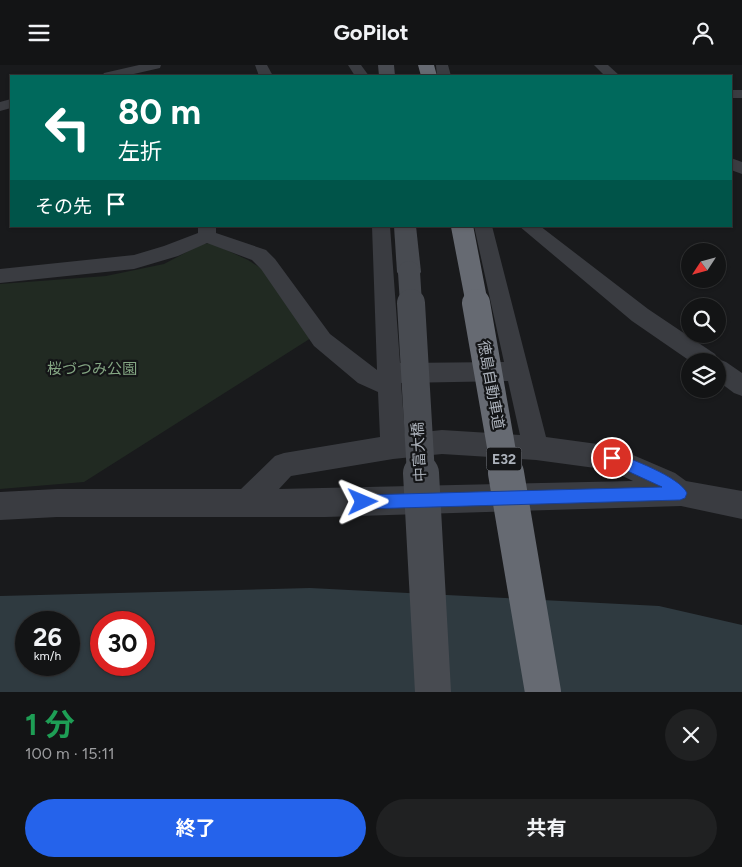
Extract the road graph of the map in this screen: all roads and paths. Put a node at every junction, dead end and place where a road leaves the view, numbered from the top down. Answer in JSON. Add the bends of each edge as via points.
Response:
{"nodes":[{"id":1,"x":155,"y":65,"type":"edge"},
{"id":2,"x":600,"y":65,"type":"edge"},
{"id":3,"x":113,"y":75,"type":"edge"},
{"id":4,"x":612,"y":75,"type":"edge"},
{"id":5,"x":382,"y":227,"type":"edge"},
{"id":6,"x":406,"y":227,"type":"edge"},
{"id":7,"x":462,"y":227,"type":"edge"},
{"id":8,"x":483,"y":227,"type":"edge"},
{"id":9,"x":529,"y":227,"type":"edge"},
{"id":10,"x":207,"y":231,"type":"edge"},
{"id":11,"x":0,"y":276,"type":"edge"},
{"id":12,"x":695,"y":353,"type":"edge"},
{"id":13,"x":518,"y":372,"type":"junction"},
{"id":14,"x":726,"y":375,"type":"edge"},
{"id":15,"x":390,"y":380,"type":"junction"},
{"id":16,"x":742,"y":386,"type":"edge"},
{"id":17,"x":393,"y":447,"type":"junction"},
{"id":18,"x":536,"y":447,"type":"junction"},
{"id":19,"x":680,"y":493,"type":"junction"},
{"id":20,"x":247,"y":503,"type":"junction"},
{"id":21,"x":742,"y":505,"type":"edge"},
{"id":22,"x":0,"y":506,"type":"edge"},
{"id":23,"x":433,"y":692,"type":"edge"},
{"id":24,"x":543,"y":692,"type":"edge"}],
"edges":[{"from":1,"to":3,"type":"street"},
{"from":2,"to":4,"type":"street"},
{"from":5,"to":15,"type":"street"},
{"from":6,"to":23,"type":"street","name":"中富大橋","bridge":true},
{"from":7,"to":24,"type":"highway","name":"徳島自動車道","number":"E32","bridge":true},
{"from":8,"to":13,"type":"street"},
{"from":9,"to":12,"type":"street","via":[[640,315]]},
{"from":10,"to":11,"type":"street","via":[[171,251],[134,262]]},
{"from":10,"to":15,"type":"street","via":[[258,255],[268,264],[322,340],[366,376]]},
{"from":13,"to":15,"type":"street"},
{"from":13,"to":18,"type":"street"},
{"from":14,"to":16,"type":"street"},
{"from":15,"to":17,"type":"street"},
{"from":17,"to":18,"type":"street","via":[[442,442]]},
{"from":17,"to":20,"type":"street","via":[[284,465]]},
{"from":18,"to":19,"type":"street","via":[[612,458],[665,482]]},
{"from":19,"to":20,"type":"street"},
{"from":19,"to":21,"type":"street"},
{"from":20,"to":22,"type":"street"}]}
